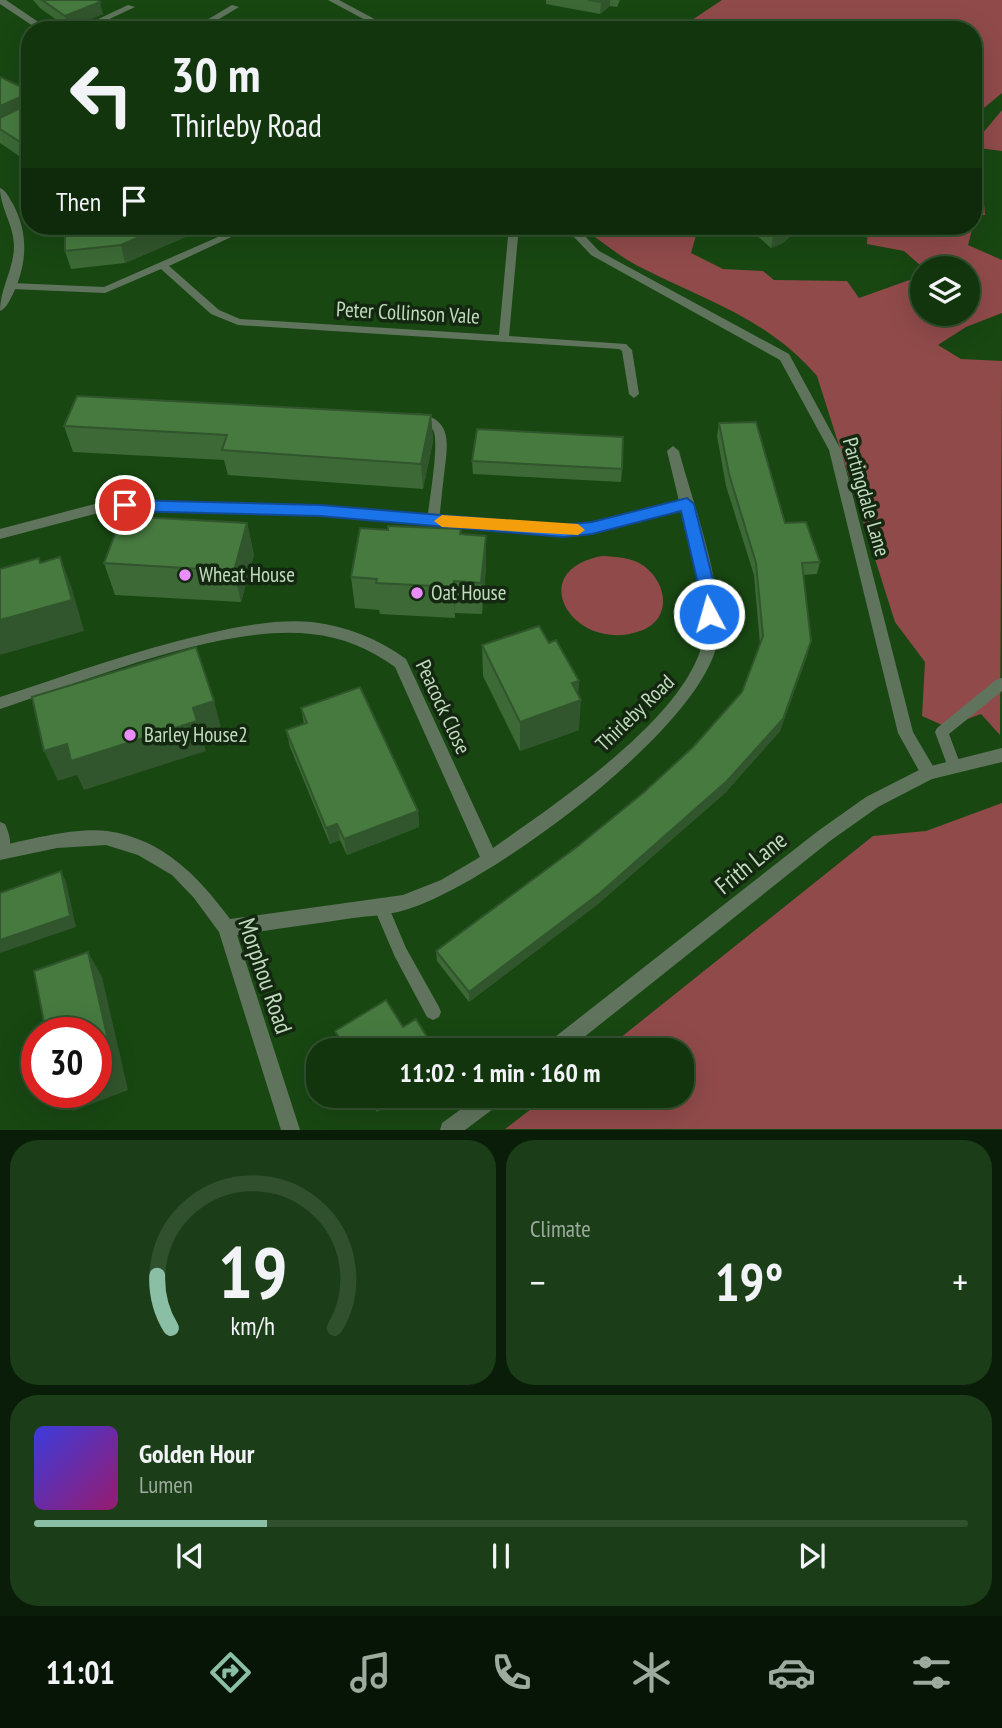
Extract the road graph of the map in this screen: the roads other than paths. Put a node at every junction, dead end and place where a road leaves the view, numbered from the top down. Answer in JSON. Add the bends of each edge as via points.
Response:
{"nodes":[{"id":1,"x":332,"y":0,"type":"edge"},
{"id":2,"x":3,"y":1,"type":"edge"},
{"id":3,"x":131,"y":7,"type":"dead end"},
{"id":4,"x":235,"y":7,"type":"dead end"},
{"id":5,"x":33,"y":21,"type":"edge"},
{"id":6,"x":99,"y":21,"type":"edge"},
{"id":7,"x":210,"y":21,"type":"edge"},
{"id":8,"x":373,"y":21,"type":"edge"},
{"id":9,"x":0,"y":191,"type":"edge"},
{"id":10,"x":21,"y":235,"type":"edge"},
{"id":11,"x":21,"y":235,"type":"edge"},
{"id":12,"x":230,"y":235,"type":"edge"},
{"id":13,"x":513,"y":235,"type":"edge"},
{"id":14,"x":578,"y":235,"type":"edge"},
{"id":15,"x":162,"y":265,"type":"junction"},
{"id":16,"x":12,"y":286,"type":"junction"},
{"id":17,"x":0,"y":307,"type":"edge"},
{"id":18,"x":504,"y":337,"type":"junction"},
{"id":19,"x":634,"y":394,"type":"dead end"},
{"id":20,"x":409,"y":417,"type":"edge"},
{"id":21,"x":673,"y":451,"type":"dead end"},
{"id":22,"x":687,"y":504,"type":"junction"},
{"id":23,"x":433,"y":520,"type":"junction"},
{"id":24,"x":0,"y":534,"type":"edge"},
{"id":25,"x":1002,"y":683,"type":"edge"},
{"id":26,"x":0,"y":703,"type":"edge"},
{"id":27,"x":1002,"y":755,"type":"edge"},
{"id":28,"x":954,"y":766,"type":"junction"},
{"id":29,"x":929,"y":773,"type":"junction"},
{"id":30,"x":0,"y":828,"type":"edge"},
{"id":31,"x":2,"y":853,"type":"edge"},
{"id":32,"x":490,"y":860,"type":"junction"},
{"id":33,"x":382,"y":908,"type":"junction"},
{"id":34,"x":226,"y":928,"type":"junction"},
{"id":35,"x":432,"y":1012,"type":"dead end"},
{"id":36,"x":568,"y":1038,"type":"edge"},
{"id":37,"x":478,"y":1108,"type":"edge"},
{"id":38,"x":291,"y":1129,"type":"edge"},
{"id":39,"x":449,"y":1129,"type":"edge"}],
"edges":[{"from":1,"to":8,"type":"street"},
{"from":2,"to":5,"type":"street"},
{"from":3,"to":6,"type":"lane"},
{"from":4,"to":7,"type":"street"},
{"from":9,"to":10,"type":"street"},
{"from":11,"to":16,"type":"street"},
{"from":12,"to":15,"type":"lane"},
{"from":13,"to":18,"type":"lane"},
{"from":14,"to":29,"type":"street","name":"Partingdale Lane","via":[[595,253],[785,357],[835,450],[906,733]]},
{"from":15,"to":16,"type":"lane","via":[[105,289]]},
{"from":15,"to":18,"type":"lane","name":"Peter Collinson Vale","via":[[215,312],[237,322]]},
{"from":16,"to":17,"type":"street"},
{"from":18,"to":19,"type":"lane","name":"Peter Collinson Vale","via":[[622,346],[627,350]]},
{"from":20,"to":23,"type":"lane","via":[[439,427],[442,440]]},
{"from":21,"to":22,"type":"street","name":"Thirleby Road"},
{"from":22,"to":23,"type":"street","via":[[563,531]]},
{"from":22,"to":32,"type":"street","name":"Thirleby Road","via":[[707,588],[710,641],[694,685],[677,707],[612,765]]},
{"from":23,"to":24,"type":"street","via":[[125,505]]},
{"from":25,"to":28,"type":"lane","via":[[942,732]]},
{"from":26,"to":32,"type":"street","name":"Peacock Close","via":[[188,644],[297,627],[353,636],[401,663]]},
{"from":27,"to":28,"type":"street","name":"Frith Lane"},
{"from":28,"to":29,"type":"street","name":"Frith Lane"},
{"from":29,"to":36,"type":"street","name":"Frith Lane","via":[[872,802],[824,836]]},
{"from":30,"to":31,"type":"lane"},
{"from":31,"to":34,"type":"street","name":"Morphou Road","via":[[57,841],[106,838],[143,849],[178,870]]},
{"from":32,"to":33,"type":"street","via":[[447,885]]},
{"from":33,"to":34,"type":"street"},
{"from":33,"to":35,"type":"lane"},
{"from":34,"to":38,"type":"street","name":"Morphou Road"},
{"from":37,"to":39,"type":"street"}]}
